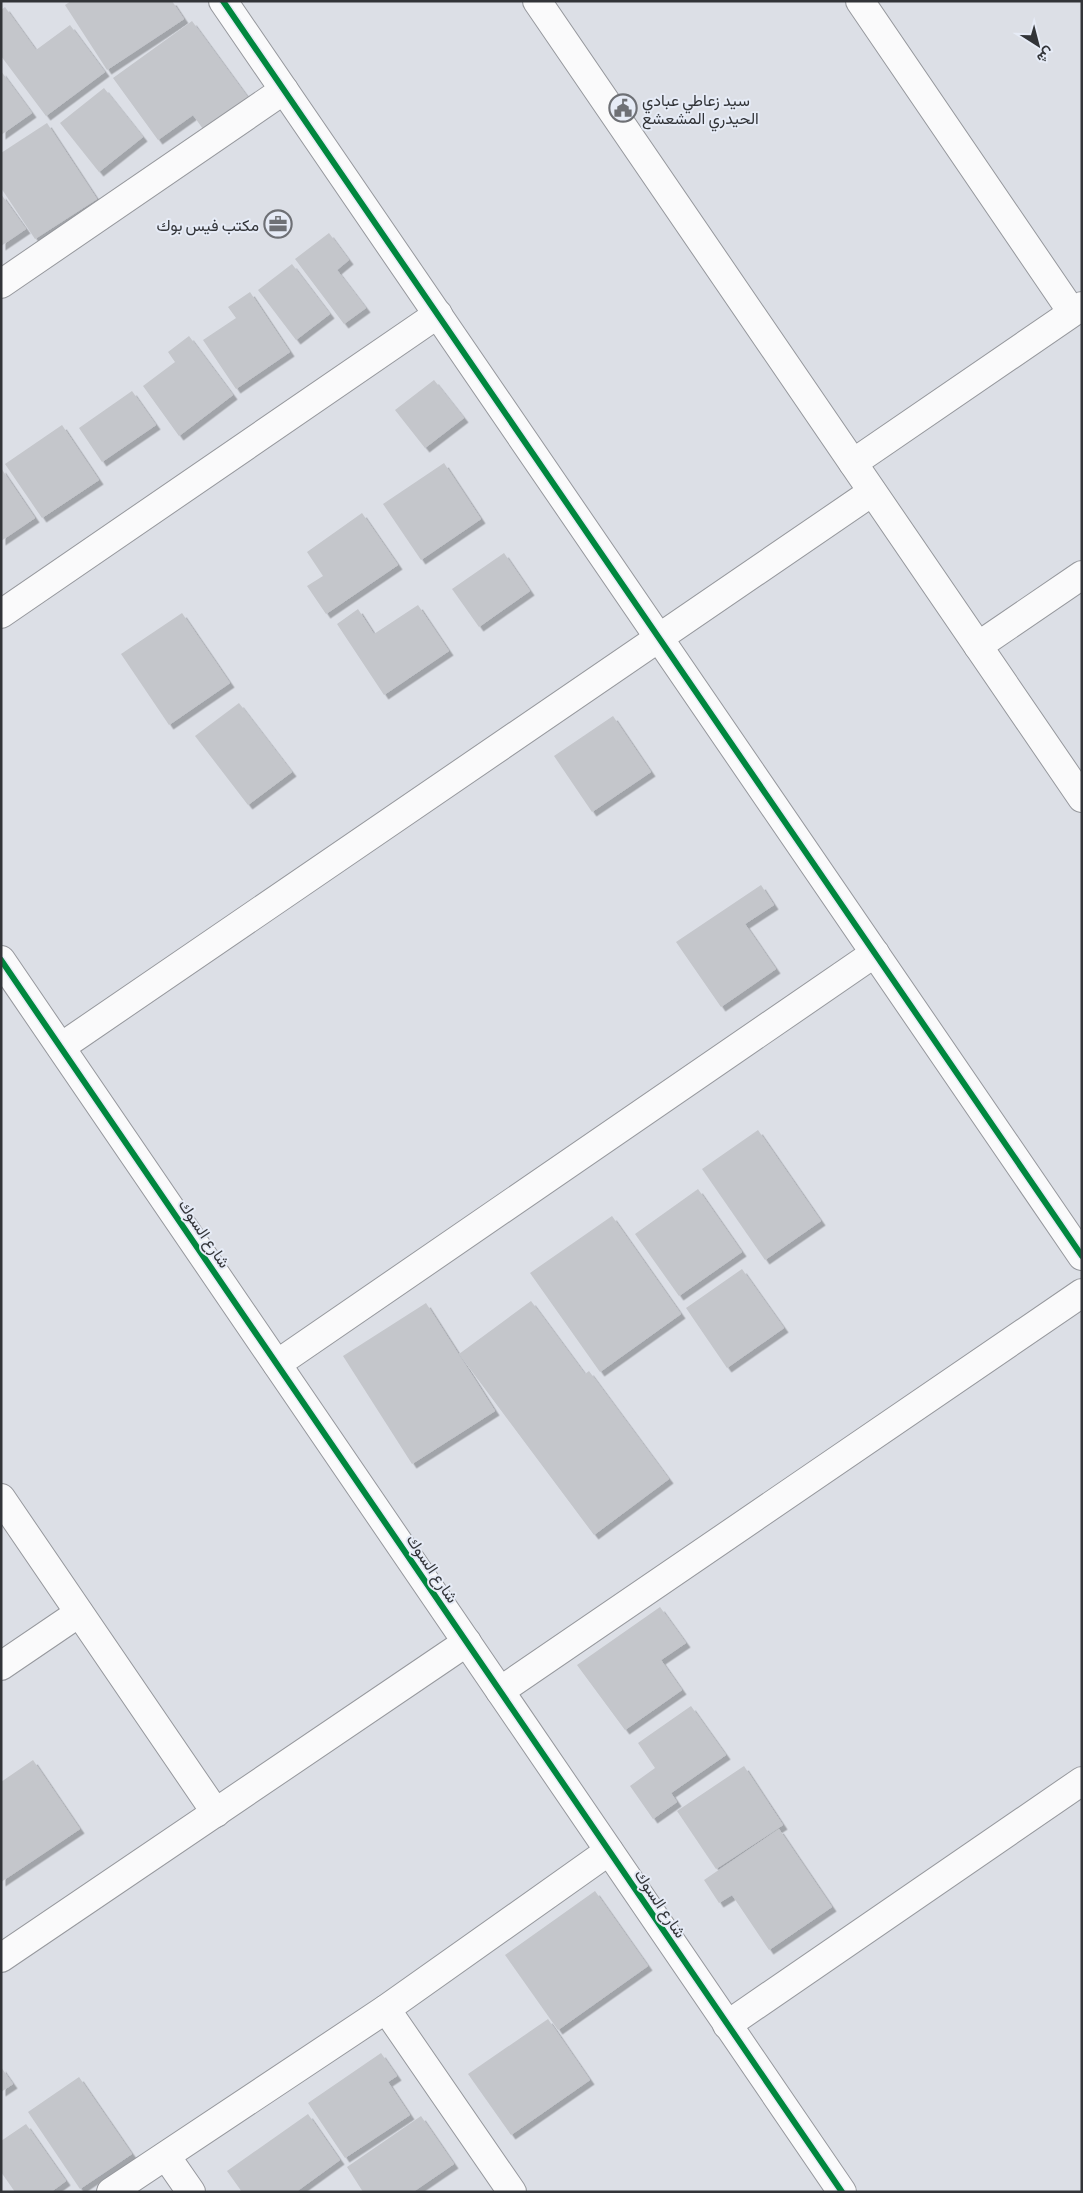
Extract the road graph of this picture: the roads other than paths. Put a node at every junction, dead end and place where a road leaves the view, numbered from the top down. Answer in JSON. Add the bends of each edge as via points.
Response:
{"nodes":[{"id":1,"x":223,"y":1,"type":"edge"},
{"id":2,"x":537,"y":1,"type":"edge"},
{"id":3,"x":860,"y":1,"type":"edge"},
{"id":4,"x":284,"y":90,"type":"junction"},
{"id":5,"x":1,"y":284,"type":"edge"},
{"id":6,"x":1077,"y":309,"type":"edge"},
{"id":7,"x":438,"y":314,"type":"junction"},
{"id":8,"x":853,"y":462,"type":"junction"},
{"id":9,"x":872,"y":492,"type":"junction"},
{"id":10,"x":1082,"y":575,"type":"edge"},
{"id":11,"x":1,"y":614,"type":"edge"},
{"id":12,"x":658,"y":637,"type":"junction"},
{"id":13,"x":978,"y":646,"type":"junction"},
{"id":14,"x":1082,"y":798,"type":"edge"},
{"id":15,"x":875,"y":953,"type":"junction"},
{"id":16,"x":1,"y":960,"type":"edge"},
{"id":17,"x":61,"y":1047,"type":"junction"},
{"id":18,"x":1082,"y":1256,"type":"edge"},
{"id":19,"x":1082,"y":1293,"type":"edge"},
{"id":20,"x":277,"y":1364,"type":"junction"},
{"id":21,"x":1,"y":1498,"type":"edge"},
{"id":22,"x":79,"y":1613,"type":"junction"},
{"id":23,"x":467,"y":1642,"type":"junction"},
{"id":24,"x":1,"y":1666,"type":"edge"},
{"id":25,"x":500,"y":1691,"type":"junction"},
{"id":26,"x":1082,"y":1782,"type":"edge"},
{"id":27,"x":216,"y":1814,"type":"junction"},
{"id":28,"x":609,"y":1851,"type":"junction"},
{"id":29,"x":1,"y":1958,"type":"edge"},
{"id":30,"x":386,"y":2009,"type":"junction"},
{"id":31,"x":727,"y":2025,"type":"junction"},
{"id":32,"x":166,"y":2156,"type":"junction"},
{"id":33,"x":110,"y":2192,"type":"edge"},
{"id":34,"x":191,"y":2192,"type":"edge"},
{"id":35,"x":512,"y":2192,"type":"edge"},
{"id":36,"x":842,"y":2192,"type":"edge"}],
"edges":[{"from":1,"to":4,"type":"street"},
{"from":2,"to":8,"type":"street"},
{"from":3,"to":6,"type":"street"},
{"from":4,"to":5,"type":"street"},
{"from":4,"to":7,"type":"street"},
{"from":6,"to":8,"type":"street"},
{"from":7,"to":11,"type":"street"},
{"from":7,"to":12,"type":"street"},
{"from":8,"to":9,"type":"street"},
{"from":9,"to":12,"type":"street"},
{"from":9,"to":13,"type":"street"},
{"from":10,"to":13,"type":"street"},
{"from":12,"to":15,"type":"street"},
{"from":12,"to":17,"type":"street"},
{"from":13,"to":14,"type":"street"},
{"from":15,"to":18,"type":"street"},
{"from":15,"to":20,"type":"street"},
{"from":16,"to":17,"type":"street","name":"شارع السوك"},
{"from":17,"to":20,"type":"street","name":"شارع السوك"},
{"from":19,"to":25,"type":"street"},
{"from":20,"to":23,"type":"street","name":"شارع السوك"},
{"from":21,"to":22,"type":"street"},
{"from":22,"to":24,"type":"street"},
{"from":22,"to":27,"type":"street"},
{"from":23,"to":25,"type":"street","name":"شارع السوك"},
{"from":23,"to":27,"type":"street"},
{"from":25,"to":28,"type":"street","name":"شارع السوك"},
{"from":26,"to":31,"type":"street"},
{"from":27,"to":29,"type":"street"},
{"from":28,"to":30,"type":"street"},
{"from":28,"to":31,"type":"street","name":"شارع السوك"},
{"from":30,"to":32,"type":"street"},
{"from":30,"to":35,"type":"street"},
{"from":31,"to":36,"type":"street","name":"شارع السوك"},
{"from":32,"to":33,"type":"street"},
{"from":32,"to":34,"type":"street"}]}
